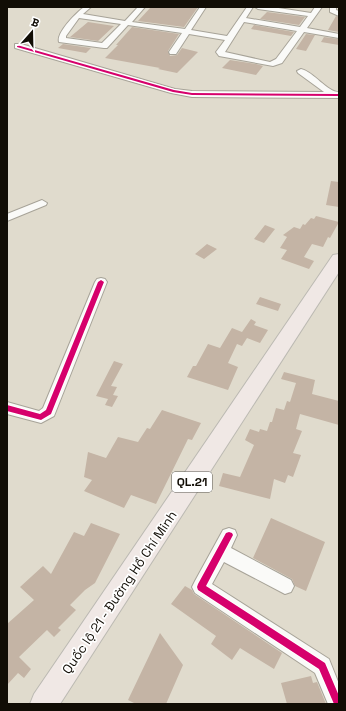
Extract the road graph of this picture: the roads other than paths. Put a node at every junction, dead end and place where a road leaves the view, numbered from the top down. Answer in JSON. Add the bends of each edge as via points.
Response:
{"nodes":[{"id":1,"x":88,"y":7,"type":"edge"},
{"id":2,"x":142,"y":7,"type":"edge"},
{"id":3,"x":203,"y":7,"type":"edge"},
{"id":4,"x":250,"y":7,"type":"edge"},
{"id":5,"x":258,"y":7,"type":"edge"},
{"id":6,"x":319,"y":7,"type":"edge"},
{"id":7,"x":333,"y":7,"type":"edge"},
{"id":8,"x":272,"y":8,"type":"edge"},
{"id":9,"x":339,"y":14,"type":"edge"},
{"id":10,"x":313,"y":15,"type":"junction"},
{"id":11,"x":79,"y":16,"type":"junction"},
{"id":12,"x":241,"y":19,"type":"junction"},
{"id":13,"x":127,"y":23,"type":"junction"},
{"id":14,"x":303,"y":30,"type":"junction"},
{"id":15,"x":187,"y":32,"type":"junction"},
{"id":16,"x":339,"y":36,"type":"edge"},
{"id":17,"x":229,"y":38,"type":"junction"},
{"id":18,"x":18,"y":46,"type":"dead end"},
{"id":19,"x":173,"y":52,"type":"dead end"},
{"id":20,"x":302,"y":71,"type":"dead end"},
{"id":21,"x":335,"y":95,"type":"edge"},
{"id":22,"x":42,"y":203,"type":"dead end"},
{"id":23,"x":7,"y":218,"type":"edge"},
{"id":24,"x":339,"y":259,"type":"edge"},
{"id":25,"x":101,"y":282,"type":"dead end"},
{"id":26,"x":7,"y":408,"type":"edge"},
{"id":27,"x":229,"y":535,"type":"dead end"},
{"id":28,"x":220,"y":551,"type":"junction"},
{"id":29,"x":284,"y":586,"type":"dead end"},
{"id":30,"x":44,"y":704,"type":"edge"},
{"id":31,"x":338,"y":704,"type":"edge"}],
"edges":[{"from":1,"to":11,"type":"street"},
{"from":2,"to":13,"type":"street"},
{"from":3,"to":15,"type":"street"},
{"from":4,"to":12,"type":"street"},
{"from":5,"to":8,"type":"street"},
{"from":6,"to":10,"type":"street"},
{"from":7,"to":9,"type":"street","via":[[332,11]]},
{"from":8,"to":10,"type":"street"},
{"from":10,"to":14,"type":"street"},
{"from":11,"to":13,"type":"street"},
{"from":11,"to":13,"type":"street","via":[[62,36],[62,40],[104,46]]},
{"from":12,"to":14,"type":"street"},
{"from":12,"to":17,"type":"street"},
{"from":13,"to":15,"type":"street"},
{"from":14,"to":16,"type":"street"},
{"from":14,"to":17,"type":"street","via":[[279,61],[270,64],[222,54],[220,50]]},
{"from":15,"to":17,"type":"street"},
{"from":15,"to":19,"type":"street"},
{"from":18,"to":21,"type":"street","via":[[188,93]]},
{"from":20,"to":21,"type":"street"},
{"from":22,"to":23,"type":"street"},
{"from":24,"to":30,"type":"highway","name":"Quốc lộ 21 - Đường Hồ Chí Minh","number":"QL.21"},
{"from":25,"to":26,"type":"street","via":[[49,412],[41,417]]},
{"from":27,"to":28,"type":"street"},
{"from":28,"to":29,"type":"street"},
{"from":28,"to":31,"type":"street","via":[[201,587],[322,666]]}]}
